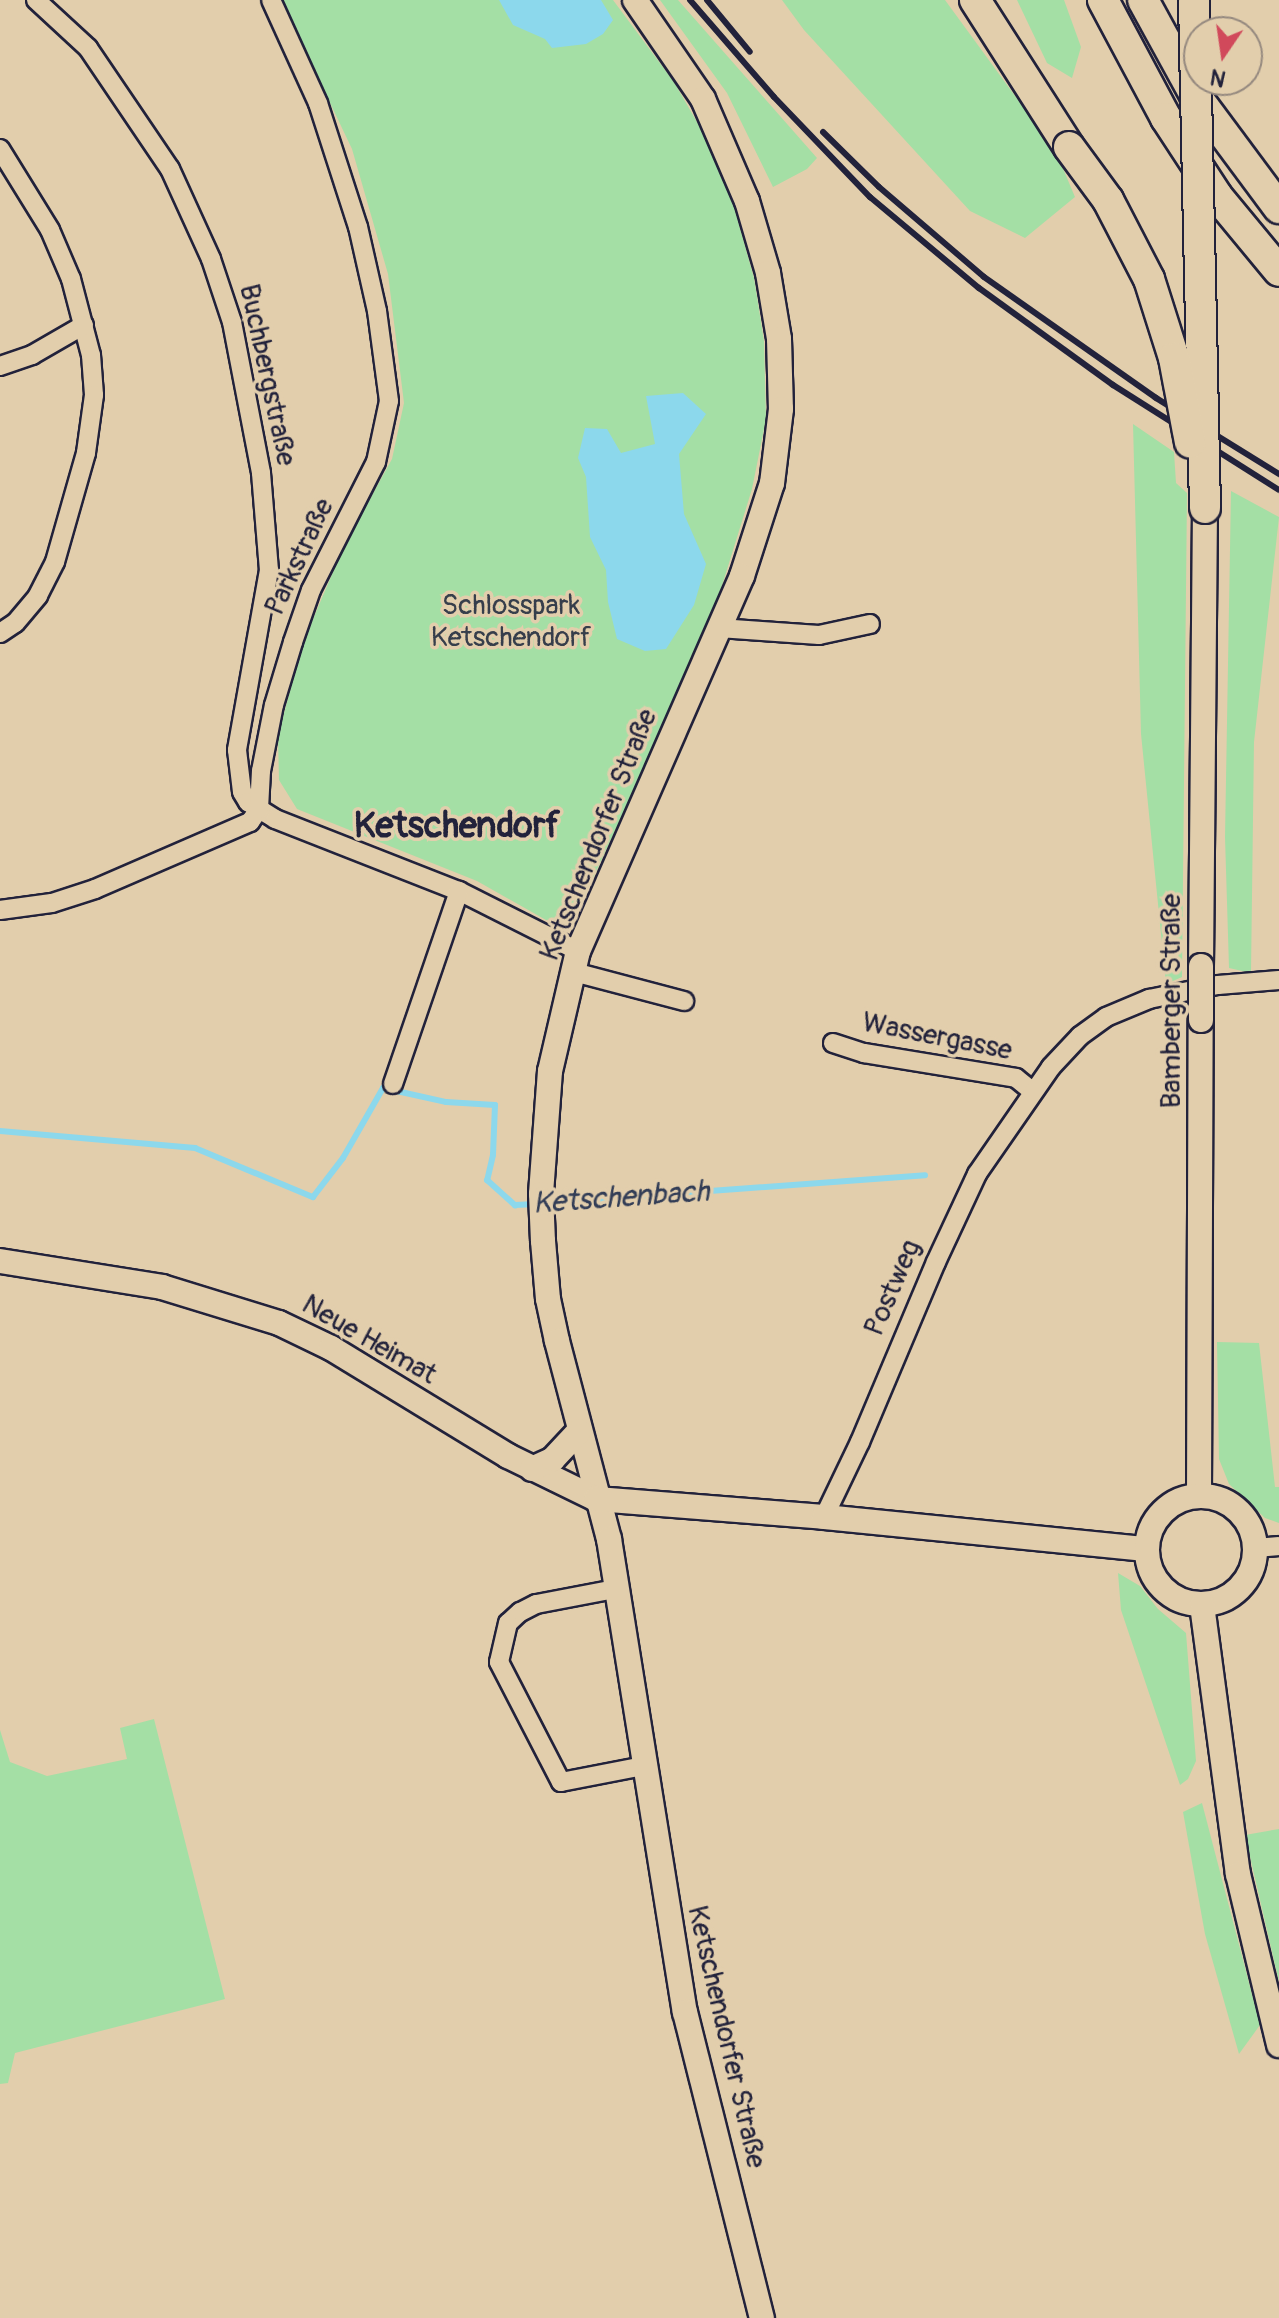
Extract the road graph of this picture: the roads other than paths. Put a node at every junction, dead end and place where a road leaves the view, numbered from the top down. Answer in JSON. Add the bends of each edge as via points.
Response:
{"nodes":[{"id":1,"x":36,"y":0,"type":"edge"},
{"id":2,"x":271,"y":0,"type":"edge"},
{"id":3,"x":635,"y":0,"type":"edge"},
{"id":4,"x":975,"y":0,"type":"edge"},
{"id":5,"x":1103,"y":0,"type":"edge"},
{"id":6,"x":1143,"y":0,"type":"edge"},
{"id":7,"x":1194,"y":0,"type":"edge"},
{"id":8,"x":0,"y":149,"type":"edge"},
{"id":9,"x":1279,"y":208,"type":"edge"},
{"id":10,"x":1279,"y":271,"type":"edge"},
{"id":11,"x":84,"y":325,"type":"junction"},
{"id":12,"x":0,"y":366,"type":"edge"},
{"id":13,"x":1205,"y":508,"type":"junction"},
{"id":14,"x":870,"y":624,"type":"dead end"},
{"id":15,"x":719,"y":628,"type":"junction"},
{"id":16,"x":0,"y":633,"type":"edge"},
{"id":17,"x":259,"y":809,"type":"junction"},
{"id":18,"x":459,"y":891,"type":"junction"},
{"id":19,"x":0,"y":910,"type":"edge"},
{"id":20,"x":576,"y":961,"type":"junction"},
{"id":21,"x":1279,"y":980,"type":"edge"},
{"id":22,"x":684,"y":1001,"type":"dead end"},
{"id":23,"x":833,"y":1043,"type":"dead end"},
{"id":24,"x":393,"y":1084,"type":"dead end"},
{"id":25,"x":1032,"y":1091,"type":"junction"},
{"id":26,"x":0,"y":1261,"type":"edge"},
{"id":27,"x":579,"y":1431,"type":"junction"},
{"id":28,"x":532,"y":1469,"type":"junction"},
{"id":29,"x":1199,"y":1495,"type":"junction"},
{"id":30,"x":596,"y":1499,"type":"junction"},
{"id":31,"x":824,"y":1517,"type":"junction"},
{"id":32,"x":1268,"y":1547,"type":"edge"},
{"id":33,"x":1146,"y":1549,"type":"junction"},
{"id":34,"x":615,"y":1589,"type":"junction"},
{"id":35,"x":1202,"y":1605,"type":"junction"},
{"id":36,"x":643,"y":1766,"type":"junction"},
{"id":37,"x":1279,"y":2045,"type":"edge"},
{"id":38,"x":762,"y":2318,"type":"edge"}],
"edges":[{"from":1,"to":17,"type":"street","name":"Buchbergstraße","via":[[88,48],[170,169],[211,259],[232,322],[267,529],[269,570],[237,750],[242,792]]},
{"from":2,"to":17,"type":"street","name":"Parkstraße","via":[[318,103],[358,227],[389,401],[371,477],[311,590],[293,642],[274,705]]},
{"from":3,"to":15,"type":"street","name":"Ketschendorfer Straße","via":[[673,51],[720,132],[759,237],[779,339],[781,409],[772,483]]},
{"from":4,"to":13,"type":"highway","bridge":true,"via":[[1128,234],[1159,306],[1174,358]]},
{"from":5,"to":10,"type":"highway","via":[[1217,196]]},
{"from":6,"to":9,"type":"highway","via":[[1195,95]]},
{"from":7,"to":13,"type":"highway","bridge":true},
{"from":8,"to":11,"type":"street","via":[[50,230]]},
{"from":11,"to":12,"type":"street","via":[[32,355]]},
{"from":11,"to":16,"type":"street","via":[[94,395],[74,499],[55,562],[38,596]]},
{"from":13,"to":29,"type":"street","name":"Bamberger Straße","bridge":true},
{"from":14,"to":15,"type":"street","via":[[819,635]]},
{"from":15,"to":20,"type":"street","name":"Ketschendorfer Straße"},
{"from":17,"to":18,"type":"street"},
{"from":17,"to":19,"type":"street","via":[[239,829],[95,889],[52,903]]},
{"from":18,"to":20,"type":"street"},
{"from":18,"to":24,"type":"street"},
{"from":20,"to":22,"type":"street"},
{"from":20,"to":27,"type":"street","name":"Ketschendorfer Straße","via":[[550,1071],[542,1204],[548,1299]]},
{"from":21,"to":25,"type":"street","name":"Wassergasse","via":[[1149,999],[1106,1017],[1080,1036]]},
{"from":23,"to":25,"type":"street","name":"Wassergasse","via":[[1016,1078]]},
{"from":25,"to":31,"type":"street","name":"Postweg","via":[[977,1174]]},
{"from":26,"to":28,"type":"street","name":"Neue Heimat","via":[[162,1287],[279,1323],[331,1348]]},
{"from":27,"to":28,"type":"street","via":[[553,1459]]},
{"from":27,"to":30,"type":"street","name":"Ketschendorfer Straße"},
{"from":28,"to":30,"type":"street","name":"Neue Heimat"},
{"from":29,"to":32,"type":"street","via":[[1239,1510]]},
{"from":29,"to":33,"type":"street","via":[[1162,1511],[1150,1528]]},
{"from":30,"to":31,"type":"street"},
{"from":30,"to":34,"type":"street","name":"Ketschendorfer Straße","via":[[609,1539]]},
{"from":31,"to":33,"type":"street"},
{"from":32,"to":35,"type":"street","via":[[1241,1588],[1223,1601]]},
{"from":33,"to":35,"type":"street","via":[[1150,1570],[1162,1589],[1180,1601]]},
{"from":34,"to":36,"type":"street","name":"Ketschendorfer Straße"},
{"from":34,"to":36,"type":"street","via":[[536,1604],[520,1612],[508,1623],[499,1662],[561,1782]]},
{"from":35,"to":37,"type":"street","via":[[1238,1874]]},
{"from":36,"to":38,"type":"street","name":"Ketschendorfer Straße","via":[[688,2025]]}]}
